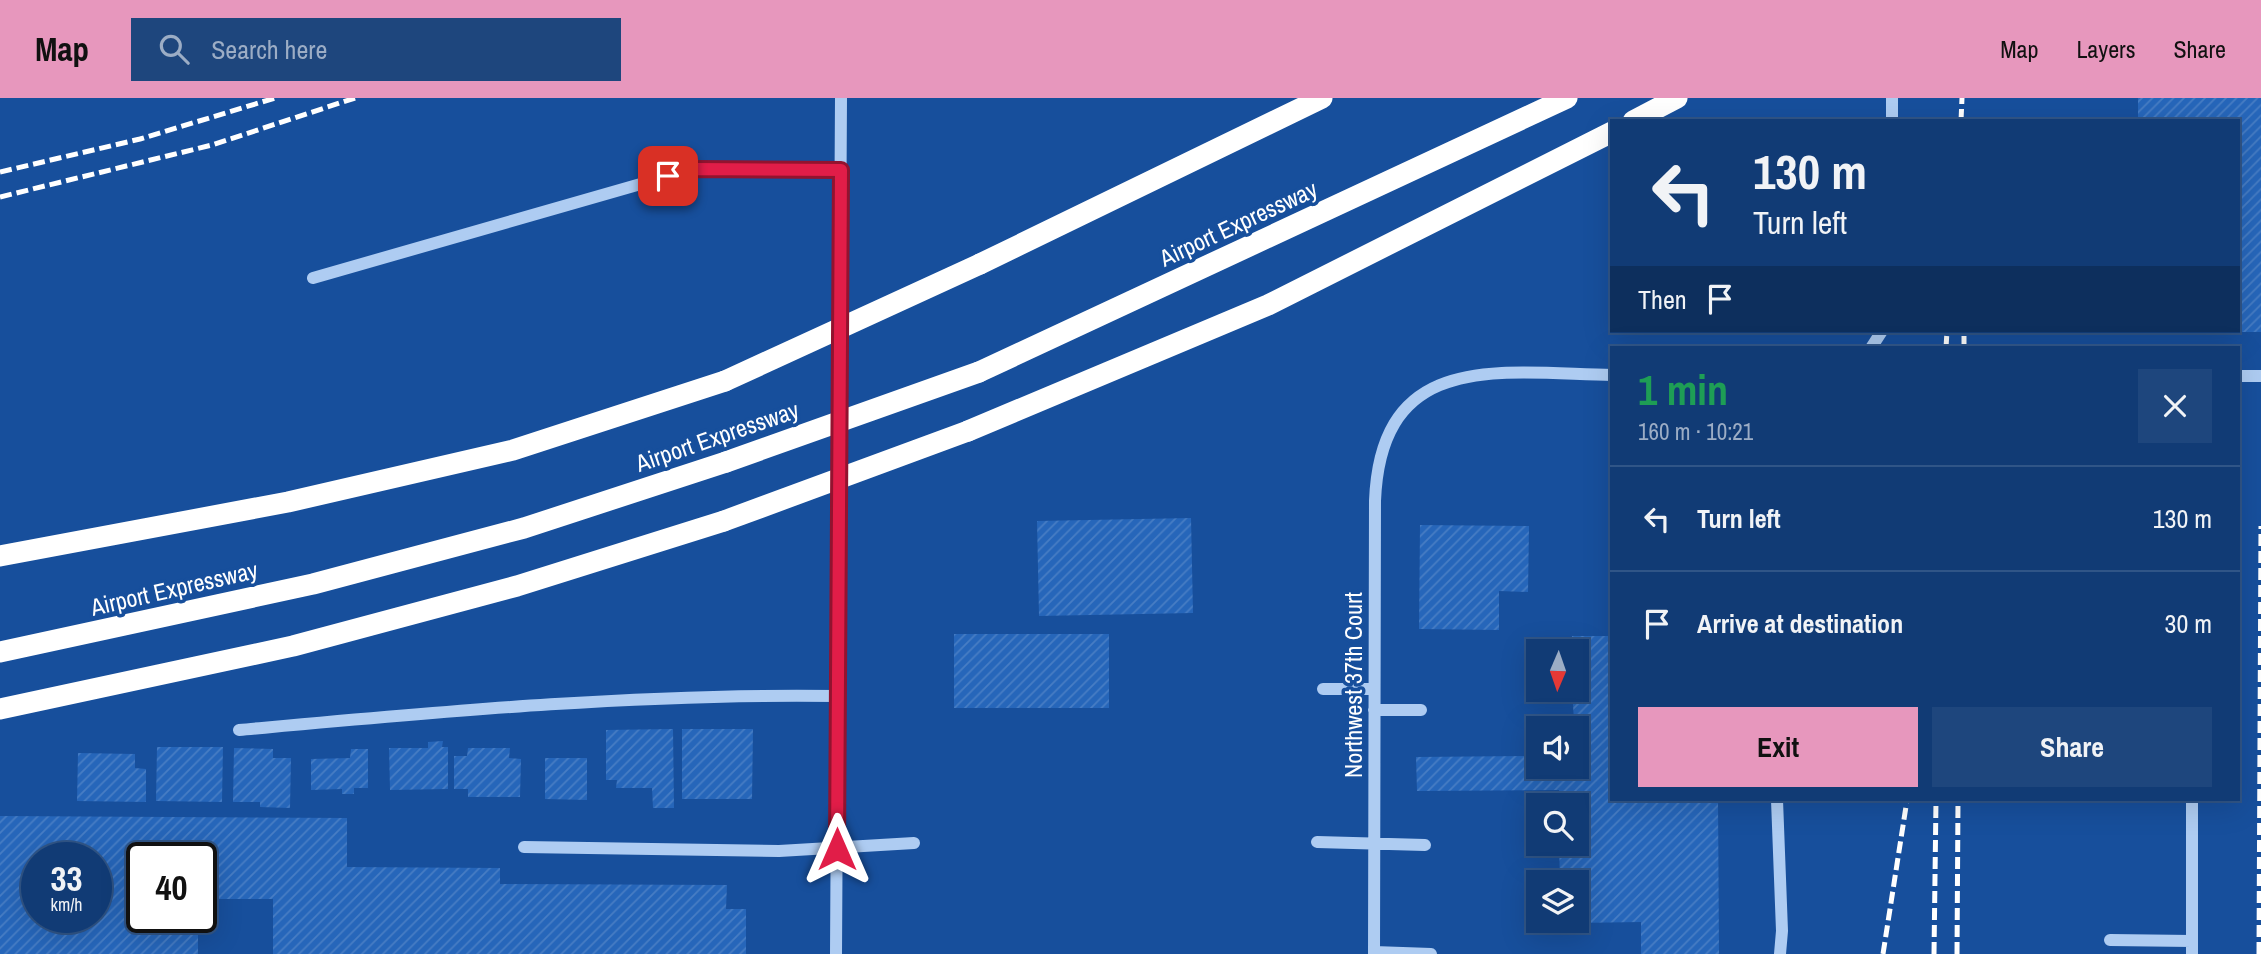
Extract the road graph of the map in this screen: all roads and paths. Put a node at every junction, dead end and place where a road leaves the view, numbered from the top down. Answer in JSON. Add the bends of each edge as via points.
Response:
{"nodes":[{"id":1,"x":841,"y":98,"type":"edge"},
{"id":2,"x":1322,"y":98,"type":"edge"},
{"id":3,"x":1677,"y":98,"type":"edge"},
{"id":4,"x":1892,"y":98,"type":"edge"},
{"id":5,"x":1561,"y":102,"type":"edge"},
{"id":6,"x":1637,"y":119,"type":"edge"},
{"id":7,"x":1892,"y":119,"type":"edge"},
{"id":8,"x":1610,"y":133,"type":"edge"},
{"id":9,"x":841,"y":170,"type":"junction"},
{"id":10,"x":313,"y":278,"type":"dead end"},
{"id":11,"x":1610,"y":375,"type":"edge"},
{"id":12,"x":2240,"y":376,"type":"edge"},
{"id":13,"x":2261,"y":376,"type":"edge"},
{"id":14,"x":0,"y":556,"type":"edge"},
{"id":15,"x":0,"y":652,"type":"edge"},
{"id":16,"x":1323,"y":689,"type":"dead end"},
{"id":17,"x":1374,"y":689,"type":"junction"},
{"id":18,"x":838,"y":696,"type":"junction"},
{"id":19,"x":0,"y":709,"type":"edge"},
{"id":20,"x":1374,"y":710,"type":"junction"},
{"id":21,"x":1421,"y":710,"type":"dead end"},
{"id":22,"x":239,"y":730,"type":"dead end"},
{"id":23,"x":1777,"y":801,"type":"edge"},
{"id":24,"x":2192,"y":801,"type":"edge"},
{"id":25,"x":1318,"y":842,"type":"dead end"},
{"id":26,"x":914,"y":843,"type":"dead end"},
{"id":27,"x":1374,"y":844,"type":"junction"},
{"id":28,"x":1425,"y":845,"type":"dead end"},
{"id":29,"x":524,"y":847,"type":"dead end"},
{"id":30,"x":837,"y":849,"type":"junction"},
{"id":31,"x":2110,"y":940,"type":"dead end"},
{"id":32,"x":2192,"y":947,"type":"edge"},
{"id":33,"x":1374,"y":953,"type":"edge"},
{"id":34,"x":836,"y":954,"type":"edge"},
{"id":35,"x":1431,"y":954,"type":"edge"},
{"id":36,"x":1780,"y":954,"type":"edge"}],
"edges":[{"from":1,"to":9,"type":"street"},
{"from":2,"to":14,"type":"highway","name":"Airport Expressway","bridge":true,"via":[[980,264],[725,381],[513,450],[288,502]]},
{"from":3,"to":6,"type":"highway"},
{"from":4,"to":7,"type":"street"},
{"from":5,"to":15,"type":"highway","name":"Airport Expressway","bridge":true,"via":[[979,372],[726,462],[524,528],[326,580]]},
{"from":8,"to":19,"type":"highway","bridge":true,"via":[[1268,305],[968,430],[724,522],[517,586],[293,646]]},
{"from":9,"to":10,"type":"street","via":[[694,169]]},
{"from":9,"to":18,"type":"street"},
{"from":11,"to":17,"type":"street","name":"Northwest 37th Court","via":[[1480,373],[1428,390],[1396,420],[1380,454],[1376,478]]},
{"from":12,"to":13,"type":"street"},
{"from":16,"to":17,"type":"street"},
{"from":17,"to":20,"type":"street","name":"Northwest 37th Court"},
{"from":18,"to":22,"type":"street","via":[[702,695],[550,702]]},
{"from":18,"to":30,"type":"street"},
{"from":20,"to":21,"type":"street"},
{"from":20,"to":27,"type":"street","name":"Northwest 37th Court"},
{"from":23,"to":36,"type":"street"},
{"from":24,"to":32,"type":"street"},
{"from":25,"to":27,"type":"street"},
{"from":26,"to":30,"type":"street"},
{"from":27,"to":28,"type":"street"},
{"from":27,"to":33,"type":"street","name":"Northwest 37th Court"},
{"from":29,"to":30,"type":"street"},
{"from":30,"to":34,"type":"street"},
{"from":31,"to":32,"type":"street"},
{"from":33,"to":35,"type":"street"}]}
